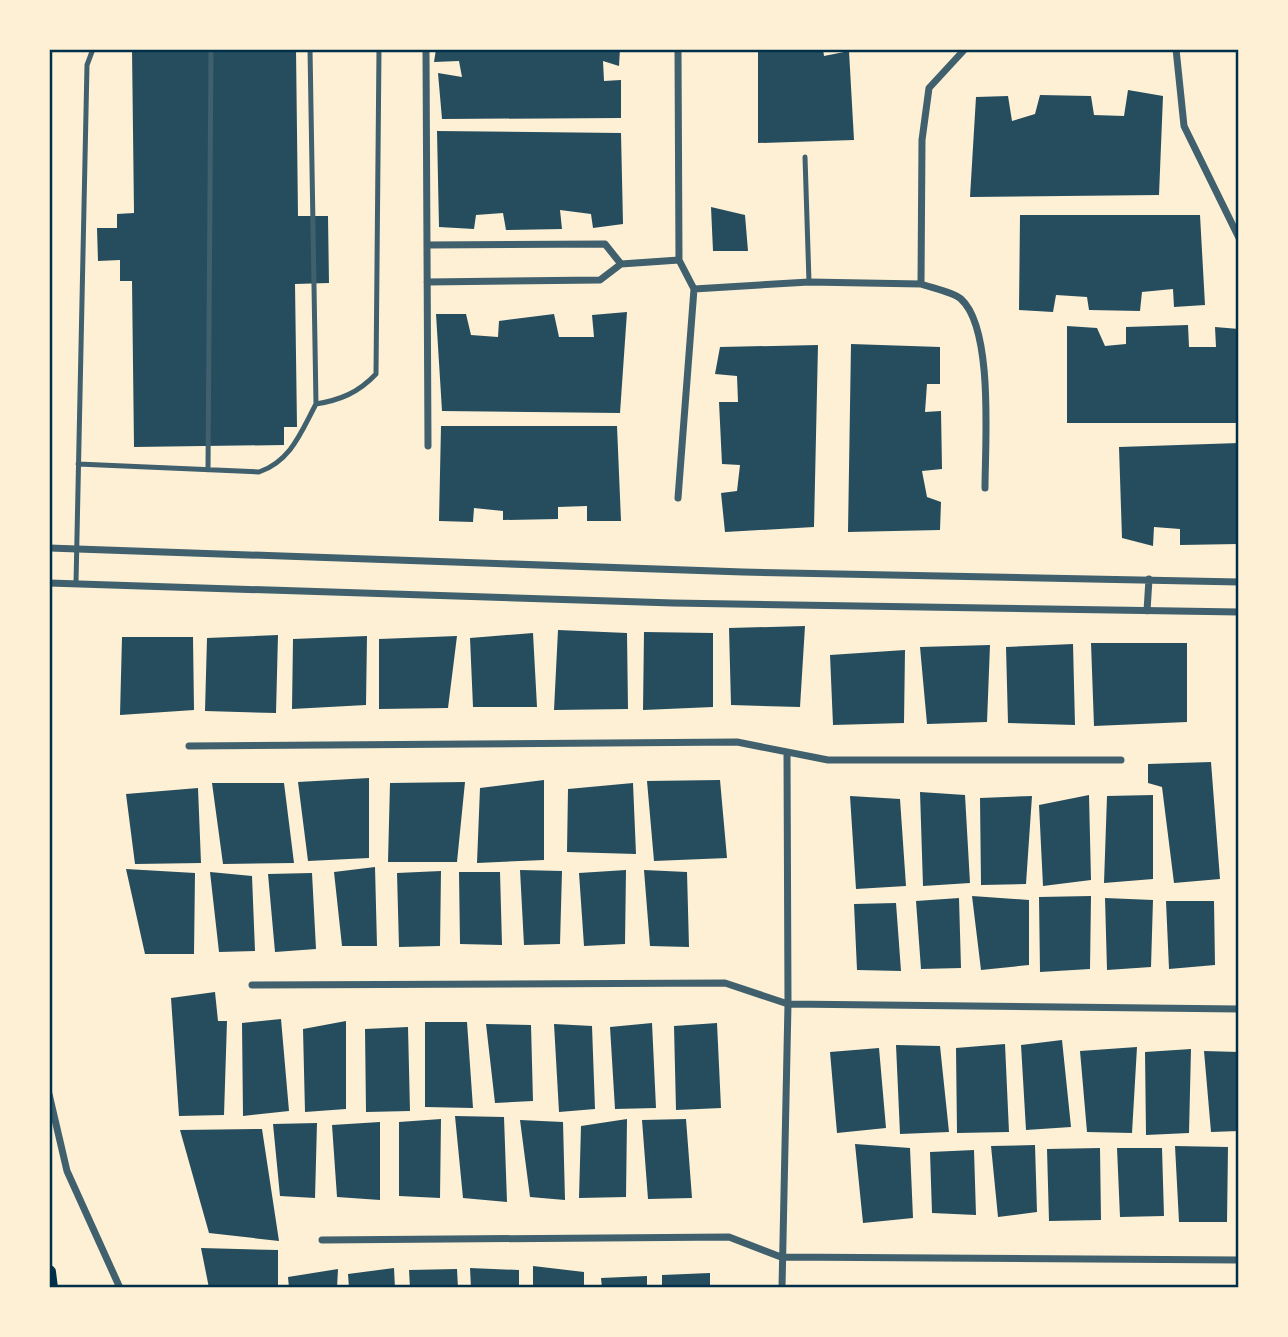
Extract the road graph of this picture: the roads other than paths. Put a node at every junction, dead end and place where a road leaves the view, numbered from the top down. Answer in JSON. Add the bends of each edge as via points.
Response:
{"nodes":[{"id":1,"x":93,"y":49,"type":"edge"},
{"id":2,"x":211,"y":49,"type":"edge"},
{"id":3,"x":310,"y":49,"type":"edge"},
{"id":4,"x":379,"y":49,"type":"edge"},
{"id":5,"x":678,"y":49,"type":"edge"},
{"id":6,"x":965,"y":49,"type":"edge"},
{"id":7,"x":1176,"y":49,"type":"edge"},
{"id":8,"x":426,"y":51,"type":"dead end"},
{"id":9,"x":805,"y":157,"type":"dead end"},
{"id":10,"x":1239,"y":238,"type":"edge"},
{"id":11,"x":427,"y":245,"type":"junction"},
{"id":12,"x":679,"y":260,"type":"junction"},
{"id":13,"x":621,"y":264,"type":"junction"},
{"id":14,"x":427,"y":282,"type":"junction"},
{"id":15,"x":809,"y":282,"type":"junction"},
{"id":16,"x":921,"y":284,"type":"junction"},
{"id":17,"x":694,"y":289,"type":"junction"},
{"id":18,"x":316,"y":404,"type":"junction"},
{"id":19,"x":428,"y":446,"type":"dead end"},
{"id":20,"x":78,"y":464,"type":"junction"},
{"id":21,"x":208,"y":470,"type":"junction"},
{"id":22,"x":985,"y":488,"type":"dead end"},
{"id":23,"x":678,"y":498,"type":"dead end"},
{"id":24,"x":49,"y":548,"type":"edge"},
{"id":25,"x":76,"y":548,"type":"junction"},
{"id":26,"x":1149,"y":579,"type":"junction"},
{"id":27,"x":1239,"y":582,"type":"edge"},
{"id":28,"x":49,"y":583,"type":"edge"},
{"id":29,"x":76,"y":583,"type":"junction"},
{"id":30,"x":1147,"y":611,"type":"junction"},
{"id":31,"x":1239,"y":612,"type":"edge"},
{"id":32,"x":188,"y":746,"type":"dead end"},
{"id":33,"x":787,"y":752,"type":"junction"},
{"id":34,"x":1121,"y":760,"type":"dead end"},
{"id":35,"x":252,"y":985,"type":"dead end"},
{"id":36,"x":788,"y":1004,"type":"junction"},
{"id":37,"x":1239,"y":1009,"type":"edge"},
{"id":38,"x":49,"y":1094,"type":"edge"},
{"id":39,"x":322,"y":1240,"type":"dead end"},
{"id":40,"x":781,"y":1257,"type":"junction"},
{"id":41,"x":1239,"y":1260,"type":"edge"},
{"id":42,"x":49,"y":1272,"type":"edge"},
{"id":43,"x":51,"y":1288,"type":"edge"},
{"id":44,"x":120,"y":1288,"type":"edge"},
{"id":45,"x":782,"y":1288,"type":"edge"}],
"edges":[{"from":1,"to":20,"type":"lane","via":[[88,65]]},
{"from":2,"to":21,"type":"lane"},
{"from":3,"to":18,"type":"lane"},
{"from":4,"to":18,"type":"lane","via":[[376,374],[363,388]]},
{"from":5,"to":12,"type":"street"},
{"from":6,"to":16,"type":"street","via":[[929,88],[922,140]]},
{"from":7,"to":10,"type":"street","via":[[1184,126]]},
{"from":8,"to":11,"type":"street"},
{"from":9,"to":15,"type":"lane"},
{"from":11,"to":13,"type":"street","via":[[605,244]]},
{"from":11,"to":14,"type":"street"},
{"from":12,"to":13,"type":"street"},
{"from":12,"to":17,"type":"street"},
{"from":13,"to":14,"type":"street","via":[[600,279]]},
{"from":14,"to":19,"type":"street"},
{"from":15,"to":16,"type":"street"},
{"from":15,"to":17,"type":"street"},
{"from":16,"to":22,"type":"street","via":[[961,299],[975,324],[983,352]]},
{"from":17,"to":23,"type":"street"},
{"from":18,"to":21,"type":"lane","via":[[295,444],[274,467],[259,472]]},
{"from":20,"to":21,"type":"lane"},
{"from":20,"to":25,"type":"lane"},
{"from":24,"to":25,"type":"street"},
{"from":25,"to":26,"type":"street","via":[[743,572]]},
{"from":25,"to":29,"type":"lane"},
{"from":26,"to":27,"type":"street"},
{"from":26,"to":30,"type":"street"},
{"from":28,"to":29,"type":"street"},
{"from":29,"to":30,"type":"street","via":[[659,603]]},
{"from":30,"to":31,"type":"street"},
{"from":32,"to":33,"type":"street","via":[[737,742]]},
{"from":33,"to":34,"type":"street","via":[[828,760]]},
{"from":33,"to":36,"type":"street"},
{"from":35,"to":36,"type":"street","via":[[725,983]]},
{"from":36,"to":37,"type":"street"},
{"from":36,"to":40,"type":"street"},
{"from":38,"to":44,"type":"street","via":[[67,1171]]},
{"from":39,"to":40,"type":"street","via":[[729,1237]]},
{"from":40,"to":41,"type":"street"},
{"from":40,"to":45,"type":"street"},
{"from":42,"to":43,"type":"main road"}]}
